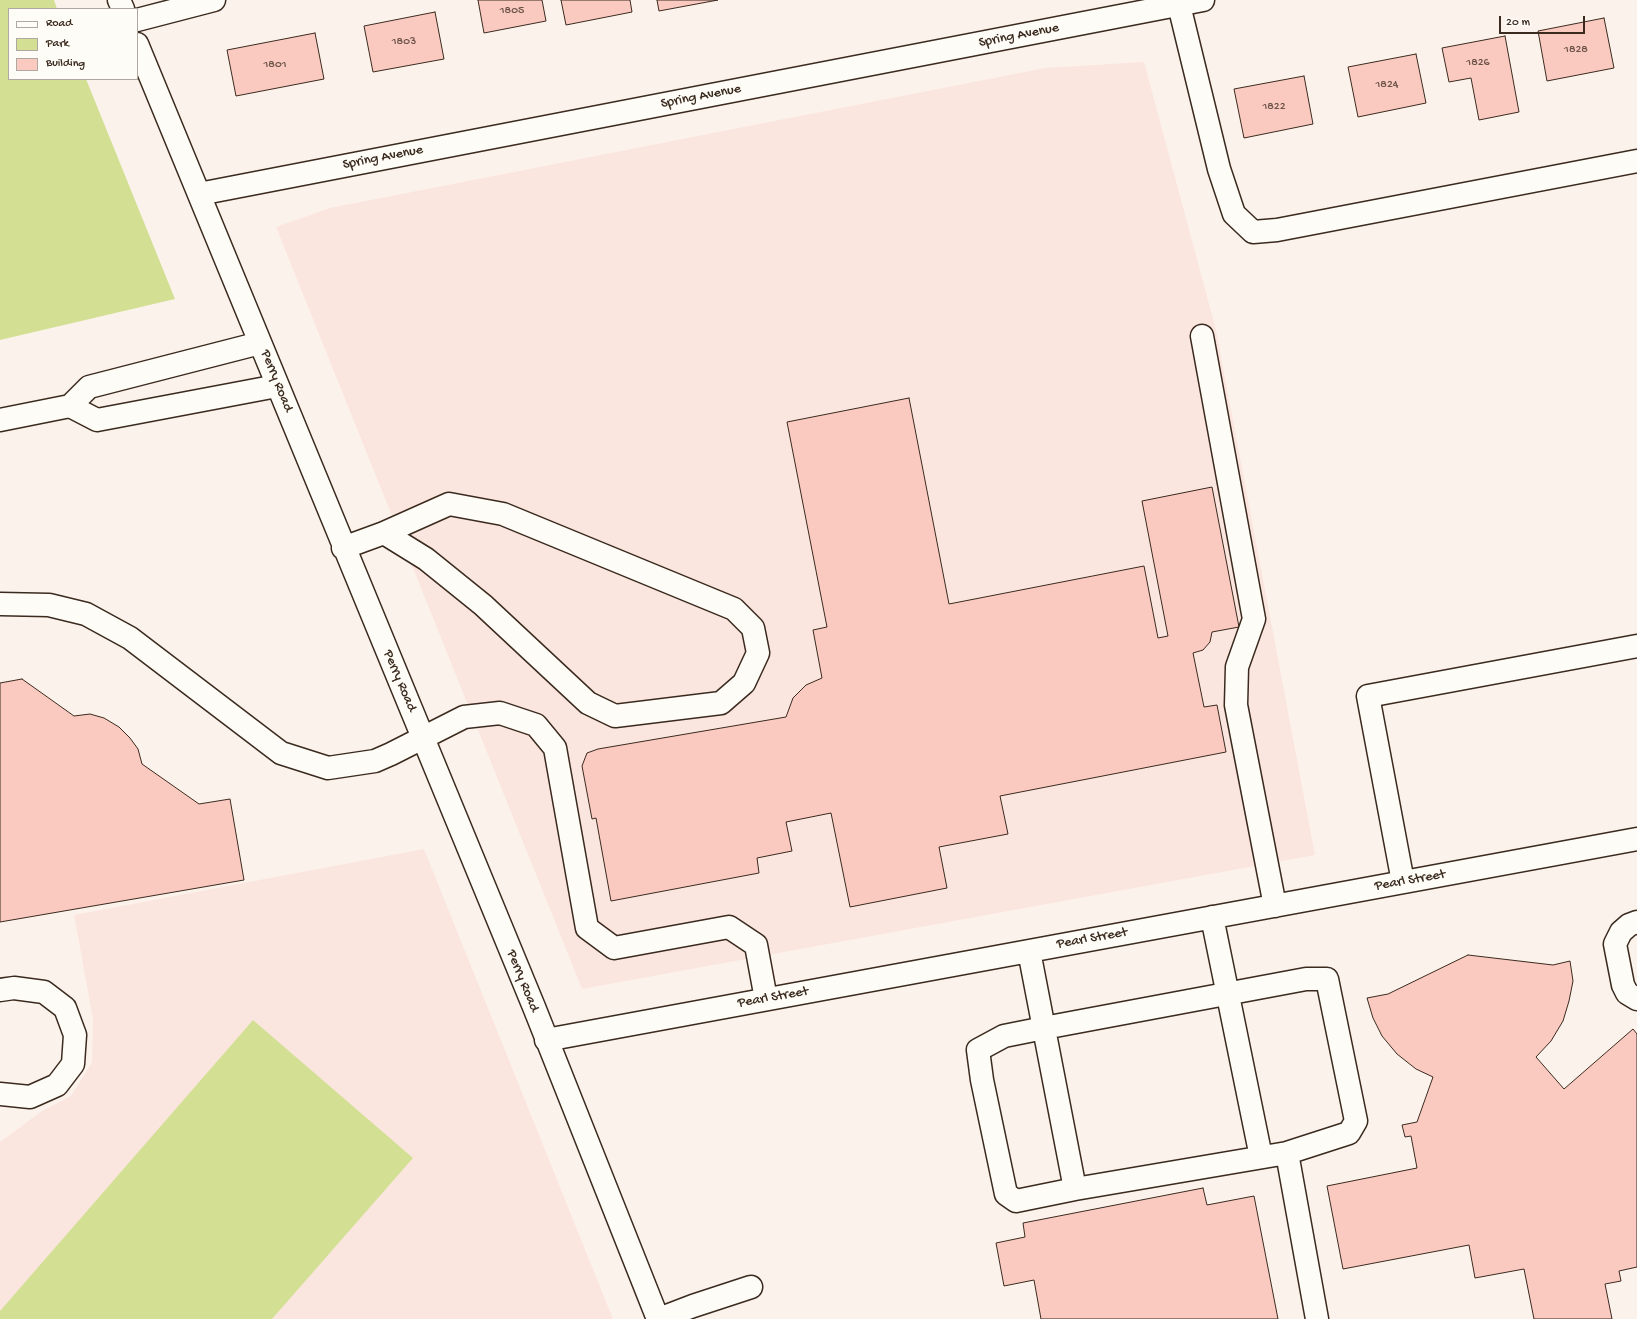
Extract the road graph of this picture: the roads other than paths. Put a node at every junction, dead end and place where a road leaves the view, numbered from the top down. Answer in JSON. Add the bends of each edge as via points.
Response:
{"nodes":[{"id":1,"x":214,"y":0,"type":"edge"},
{"id":2,"x":1204,"y":0,"type":"edge"},
{"id":3,"x":1179,"y":5,"type":"junction"},
{"id":4,"x":138,"y":20,"type":"edge"},
{"id":5,"x":138,"y":46,"type":"edge"},
{"id":6,"x":1637,"y":161,"type":"edge"},
{"id":7,"x":198,"y":194,"type":"junction"},
{"id":8,"x":1202,"y":336,"type":"dead end"},
{"id":9,"x":260,"y":343,"type":"junction"},
{"id":10,"x":277,"y":386,"type":"junction"},
{"id":11,"x":70,"y":406,"type":"junction"},
{"id":12,"x":0,"y":420,"type":"edge"},
{"id":13,"x":384,"y":533,"type":"junction"},
{"id":14,"x":343,"y":548,"type":"junction"},
{"id":15,"x":0,"y":604,"type":"edge"},
{"id":16,"x":1637,"y":646,"type":"edge"},
{"id":17,"x":422,"y":738,"type":"junction"},
{"id":18,"x":1637,"y":839,"type":"edge"},
{"id":19,"x":1403,"y":882,"type":"junction"},
{"id":20,"x":1275,"y":906,"type":"junction"},
{"id":21,"x":1212,"y":917,"type":"junction"},
{"id":22,"x":1637,"y":922,"type":"edge"},
{"id":23,"x":1029,"y":951,"type":"junction"},
{"id":24,"x":0,"y":990,"type":"edge"},
{"id":25,"x":1228,"y":994,"type":"junction"},
{"id":26,"x":766,"y":999,"type":"junction"},
{"id":27,"x":1637,"y":1000,"type":"edge"},
{"id":28,"x":1044,"y":1028,"type":"junction"},
{"id":29,"x":546,"y":1040,"type":"junction"},
{"id":30,"x":0,"y":1094,"type":"edge"},
{"id":31,"x":1287,"y":1153,"type":"junction"},
{"id":32,"x":1261,"y":1157,"type":"junction"},
{"id":33,"x":1075,"y":1189,"type":"junction"},
{"id":34,"x":751,"y":1287,"type":"dead end"},
{"id":35,"x":659,"y":1319,"type":"edge"},
{"id":36,"x":1317,"y":1319,"type":"edge"}],
"edges":[{"from":1,"to":4,"type":"street"},
{"from":2,"to":3,"type":"street","name":"Spring Avenue"},
{"from":3,"to":6,"type":"street","via":[[1220,169],[1234,214],[1253,232],[1277,230]]},
{"from":3,"to":7,"type":"street","name":"Spring Avenue"},
{"from":5,"to":7,"type":"street","name":"Perry Road"},
{"from":7,"to":9,"type":"street","name":"Perry Road"},
{"from":8,"to":20,"type":"street","via":[[1254,619],[1237,667],[1236,705]]},
{"from":9,"to":10,"type":"street","name":"Perry Road"},
{"from":9,"to":11,"type":"street","via":[[89,387]]},
{"from":10,"to":11,"type":"street","via":[[97,420]]},
{"from":10,"to":14,"type":"street","name":"Perry Road"},
{"from":11,"to":12,"type":"street"},
{"from":13,"to":13,"type":"street","via":[[426,558],[483,605],[588,703],[615,716],[721,703],[744,683],[758,652],[753,628],[734,609],[503,514],[448,504]]},
{"from":13,"to":14,"type":"street"},
{"from":14,"to":17,"type":"street","name":"Perry Road"},
{"from":15,"to":17,"type":"street","via":[[49,605],[86,614],[130,638],[281,754],[328,768],[375,761]]},
{"from":16,"to":19,"type":"street","via":[[1368,696]]},
{"from":17,"to":26,"type":"street","via":[[464,717],[500,713],[536,725],[555,748],[587,928],[614,948],[729,927],[756,945]]},
{"from":17,"to":29,"type":"street","name":"Perry Road"},
{"from":18,"to":19,"type":"street","name":"Pearl Street"},
{"from":19,"to":20,"type":"street","name":"Pearl Street"},
{"from":20,"to":21,"type":"street","name":"Pearl Street"},
{"from":21,"to":23,"type":"street","name":"Pearl Street"},
{"from":21,"to":25,"type":"street"},
{"from":22,"to":27,"type":"street","via":[[1621,932],[1615,944],[1623,986],[1627,993]]},
{"from":23,"to":26,"type":"street","name":"Pearl Street"},
{"from":23,"to":28,"type":"street"},
{"from":24,"to":30,"type":"street","via":[[14,988],[44,992],[66,1008],[75,1035],[73,1064],[57,1085],[30,1096]]},
{"from":25,"to":28,"type":"street"},
{"from":25,"to":31,"type":"street","via":[[1306,979],[1327,979],[1356,1121],[1349,1133]]},
{"from":25,"to":32,"type":"street"},
{"from":26,"to":29,"type":"street","name":"Pearl Street"},
{"from":28,"to":33,"type":"street"},
{"from":28,"to":33,"type":"street","via":[[1004,1036],[978,1050],[982,1080],[1006,1194],[1016,1201]]},
{"from":29,"to":35,"type":"street","name":"Perry Road"},
{"from":31,"to":32,"type":"street"},
{"from":31,"to":36,"type":"street"},
{"from":32,"to":33,"type":"street"},
{"from":34,"to":35,"type":"street"}]}
